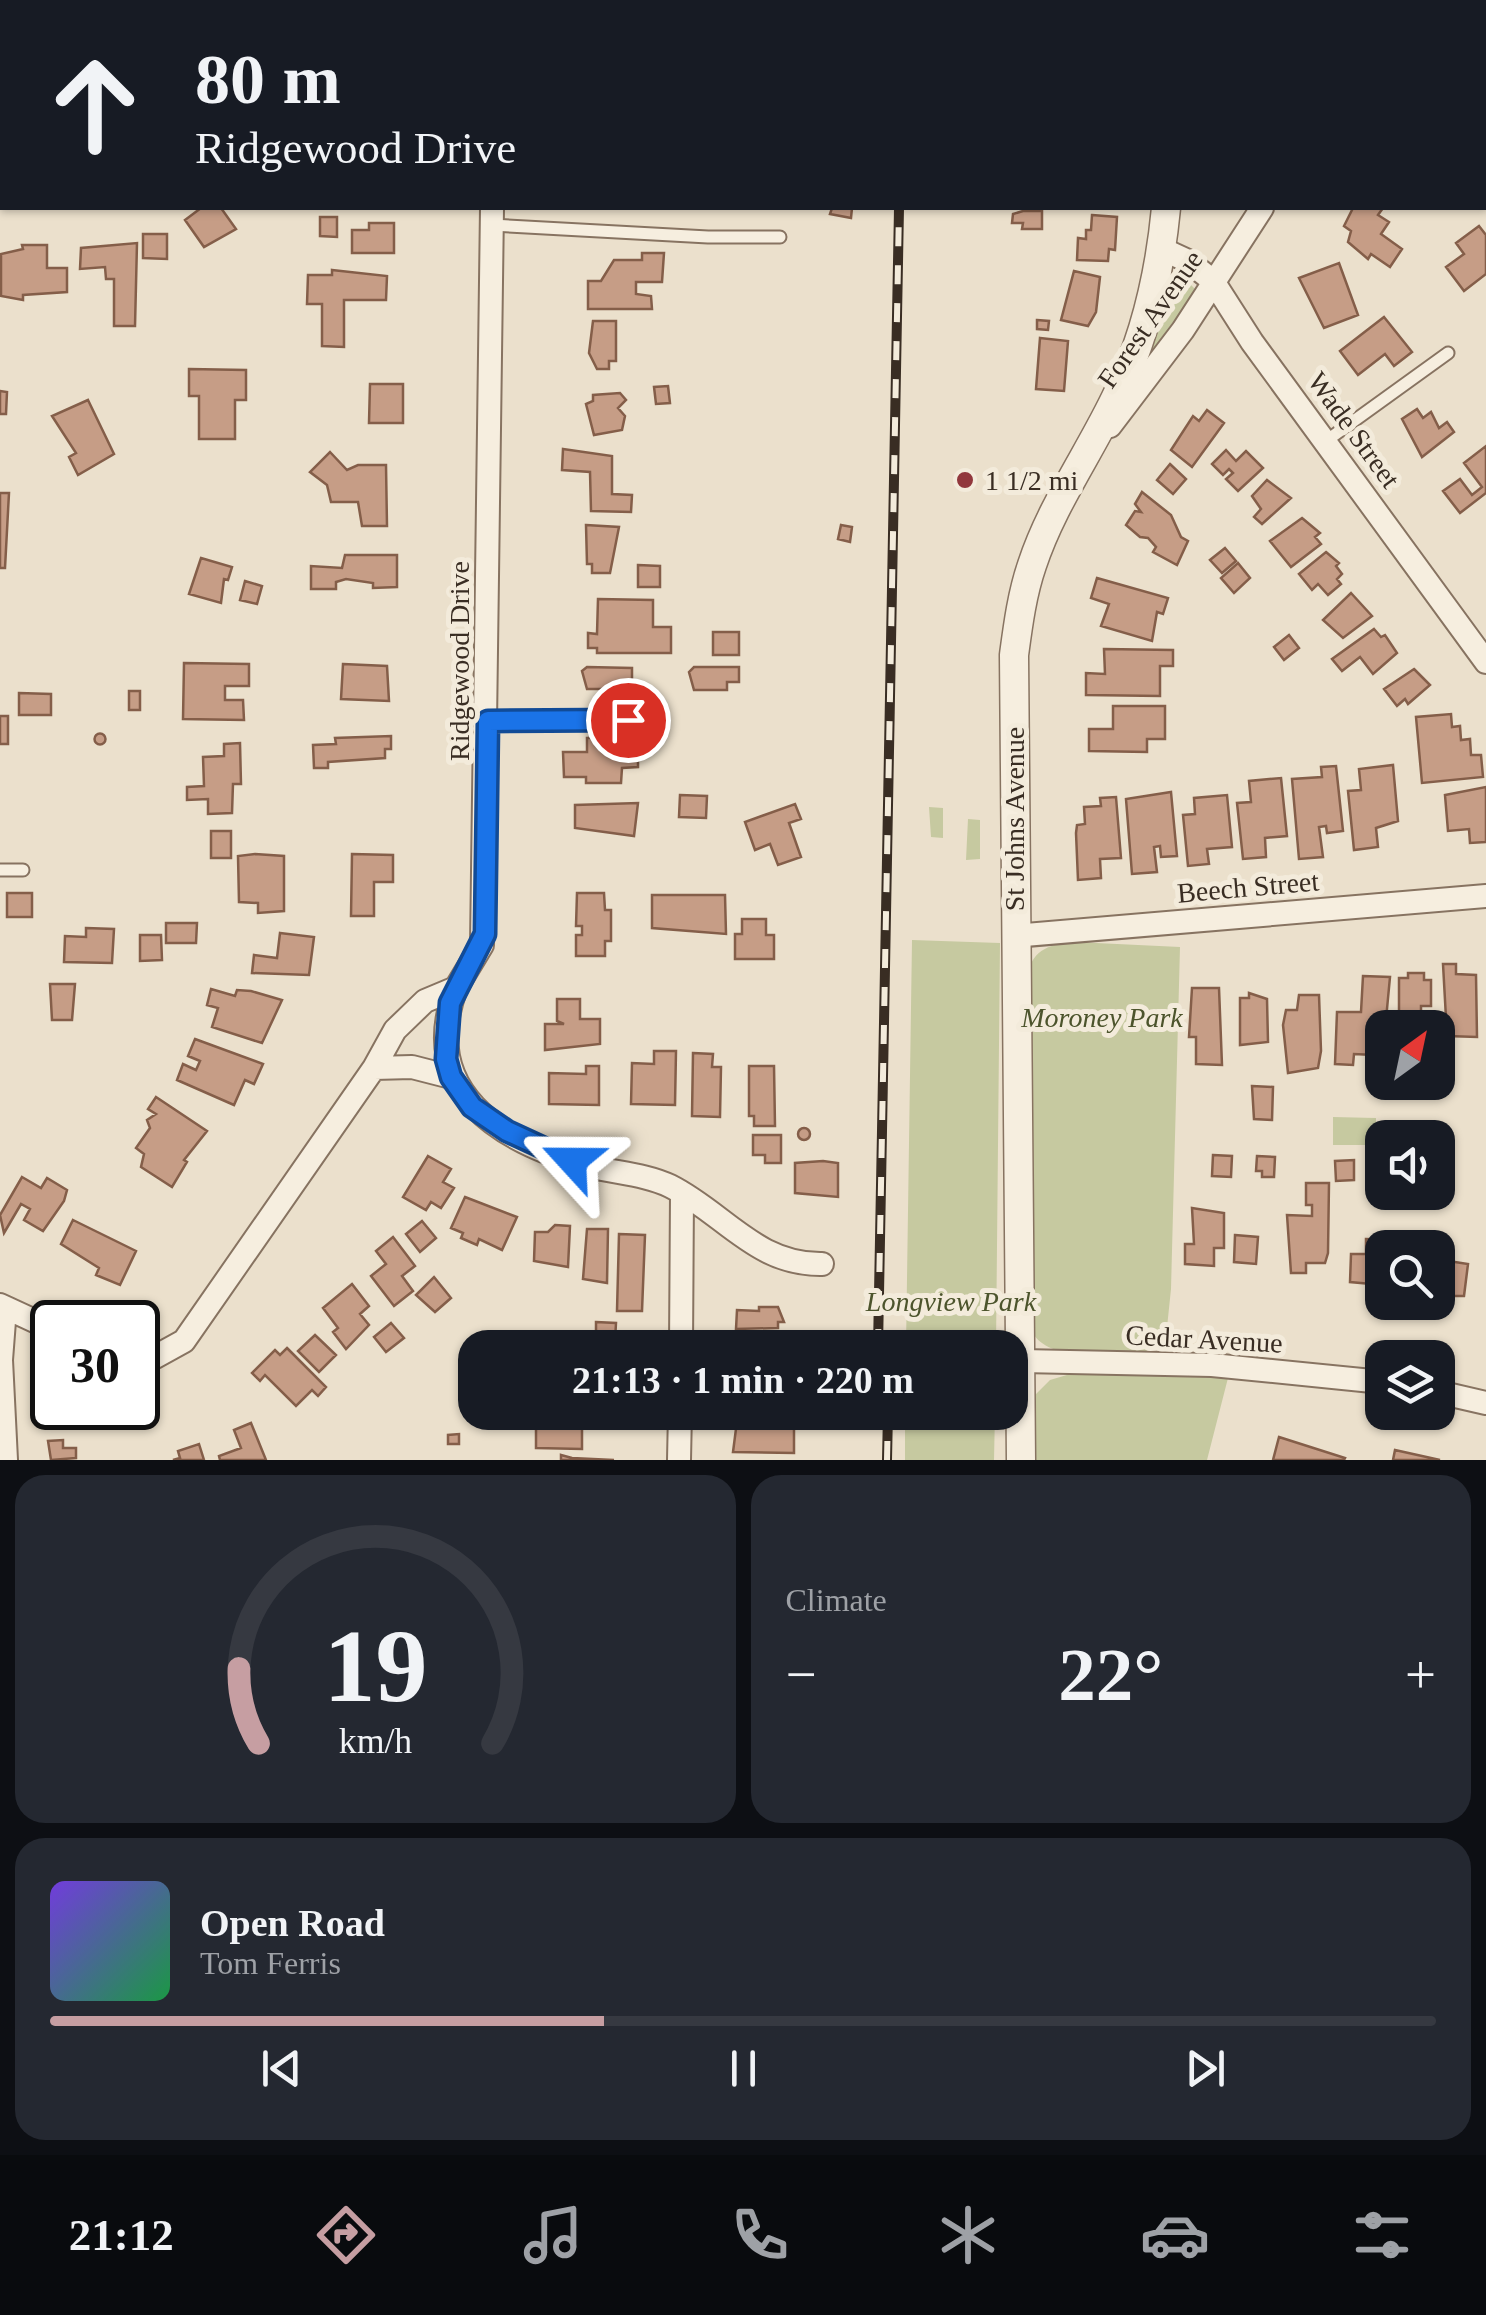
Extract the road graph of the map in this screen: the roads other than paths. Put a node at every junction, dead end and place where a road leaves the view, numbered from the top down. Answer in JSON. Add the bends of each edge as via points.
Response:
{"nodes":[{"id":1,"x":1166,"y":210,"type":"edge"},
{"id":2,"x":1261,"y":210,"type":"edge"},
{"id":3,"x":492,"y":216,"type":"edge"},
{"id":4,"x":780,"y":237,"type":"dead end"},
{"id":5,"x":1162,"y":249,"type":"junction"},
{"id":6,"x":1213,"y":281,"type":"junction"},
{"id":7,"x":1448,"y":353,"type":"dead end"},
{"id":8,"x":1326,"y":441,"type":"junction"},
{"id":9,"x":1082,"y":462,"type":"junction"},
{"id":10,"x":1486,"y":662,"type":"edge"},
{"id":11,"x":628,"y":720,"type":"dead end"},
{"id":12,"x":488,"y":721,"type":"junction"},
{"id":13,"x":0,"y":870,"type":"edge"},
{"id":14,"x":23,"y":870,"type":"dead end"},
{"id":15,"x":1486,"y":896,"type":"edge"},
{"id":16,"x":1014,"y":936,"type":"junction"},
{"id":17,"x":456,"y":988,"type":"junction"},
{"id":18,"x":374,"y":1068,"type":"junction"},
{"id":19,"x":451,"y":1077,"type":"junction"},
{"id":20,"x":682,"y":1194,"type":"junction"},
{"id":21,"x":822,"y":1264,"type":"dead end"},
{"id":22,"x":3,"y":1306,"type":"edge"},
{"id":23,"x":30,"y":1319,"type":"edge"},
{"id":24,"x":681,"y":1330,"type":"edge"},
{"id":25,"x":1021,"y":1330,"type":"edge"},
{"id":26,"x":160,"y":1353,"type":"edge"},
{"id":27,"x":1028,"y":1361,"type":"edge"},
{"id":28,"x":1365,"y":1380,"type":"edge"},
{"id":29,"x":1455,"y":1396,"type":"edge"},
{"id":30,"x":1486,"y":1403,"type":"edge"},
{"id":31,"x":680,"y":1430,"type":"edge"},
{"id":32,"x":1021,"y":1430,"type":"edge"},
{"id":33,"x":6,"y":1460,"type":"edge"},
{"id":34,"x":679,"y":1460,"type":"edge"},
{"id":35,"x":1021,"y":1460,"type":"edge"}],
"edges":[{"from":1,"to":5,"type":"street","name":"St Johns Avenue"},
{"from":2,"to":6,"type":"street","name":"Forest Avenue"},
{"from":3,"to":4,"type":"lane","via":[[708,238]]},
{"from":3,"to":12,"type":"street","name":"Ridgewood Drive"},
{"from":5,"to":6,"type":"street","name":"Wade Street"},
{"from":5,"to":9,"type":"street","name":"St Johns Avenue","via":[[1120,390]]},
{"from":6,"to":8,"type":"street","name":"Wade Street"},
{"from":6,"to":9,"type":"street","name":"Forest Avenue","via":[[1156,369]]},
{"from":7,"to":8,"type":"lane"},
{"from":8,"to":10,"type":"street","name":"Wade Street"},
{"from":9,"to":16,"type":"street","name":"St Johns Avenue","via":[[1053,514],[1021,605],[1014,674]]},
{"from":11,"to":12,"type":"lane"},
{"from":12,"to":17,"type":"street","name":"Ridgewood Drive","via":[[485,934]]},
{"from":13,"to":14,"type":"lane"},
{"from":15,"to":16,"type":"street","name":"Beech Street"},
{"from":16,"to":25,"type":"street","name":"St Johns Avenue"},
{"from":17,"to":18,"type":"street","via":[[409,1014]]},
{"from":17,"to":19,"type":"street","name":"Ridgewood Drive","via":[[445,1038]]},
{"from":18,"to":19,"type":"street","via":[[422,1068]]},
{"from":18,"to":26,"type":"street","via":[[197,1325]]},
{"from":19,"to":20,"type":"street","via":[[472,1107],[543,1150]]},
{"from":20,"to":21,"type":"street","via":[[768,1254]]},
{"from":20,"to":24,"type":"street"},
{"from":22,"to":23,"type":"street"},
{"from":22,"to":33,"type":"street"},
{"from":27,"to":28,"type":"street","name":"Cedar Avenue","via":[[1212,1366]]},
{"from":29,"to":30,"type":"street"},
{"from":31,"to":34,"type":"street"},
{"from":32,"to":35,"type":"street","name":"St Johns Avenue"}]}
